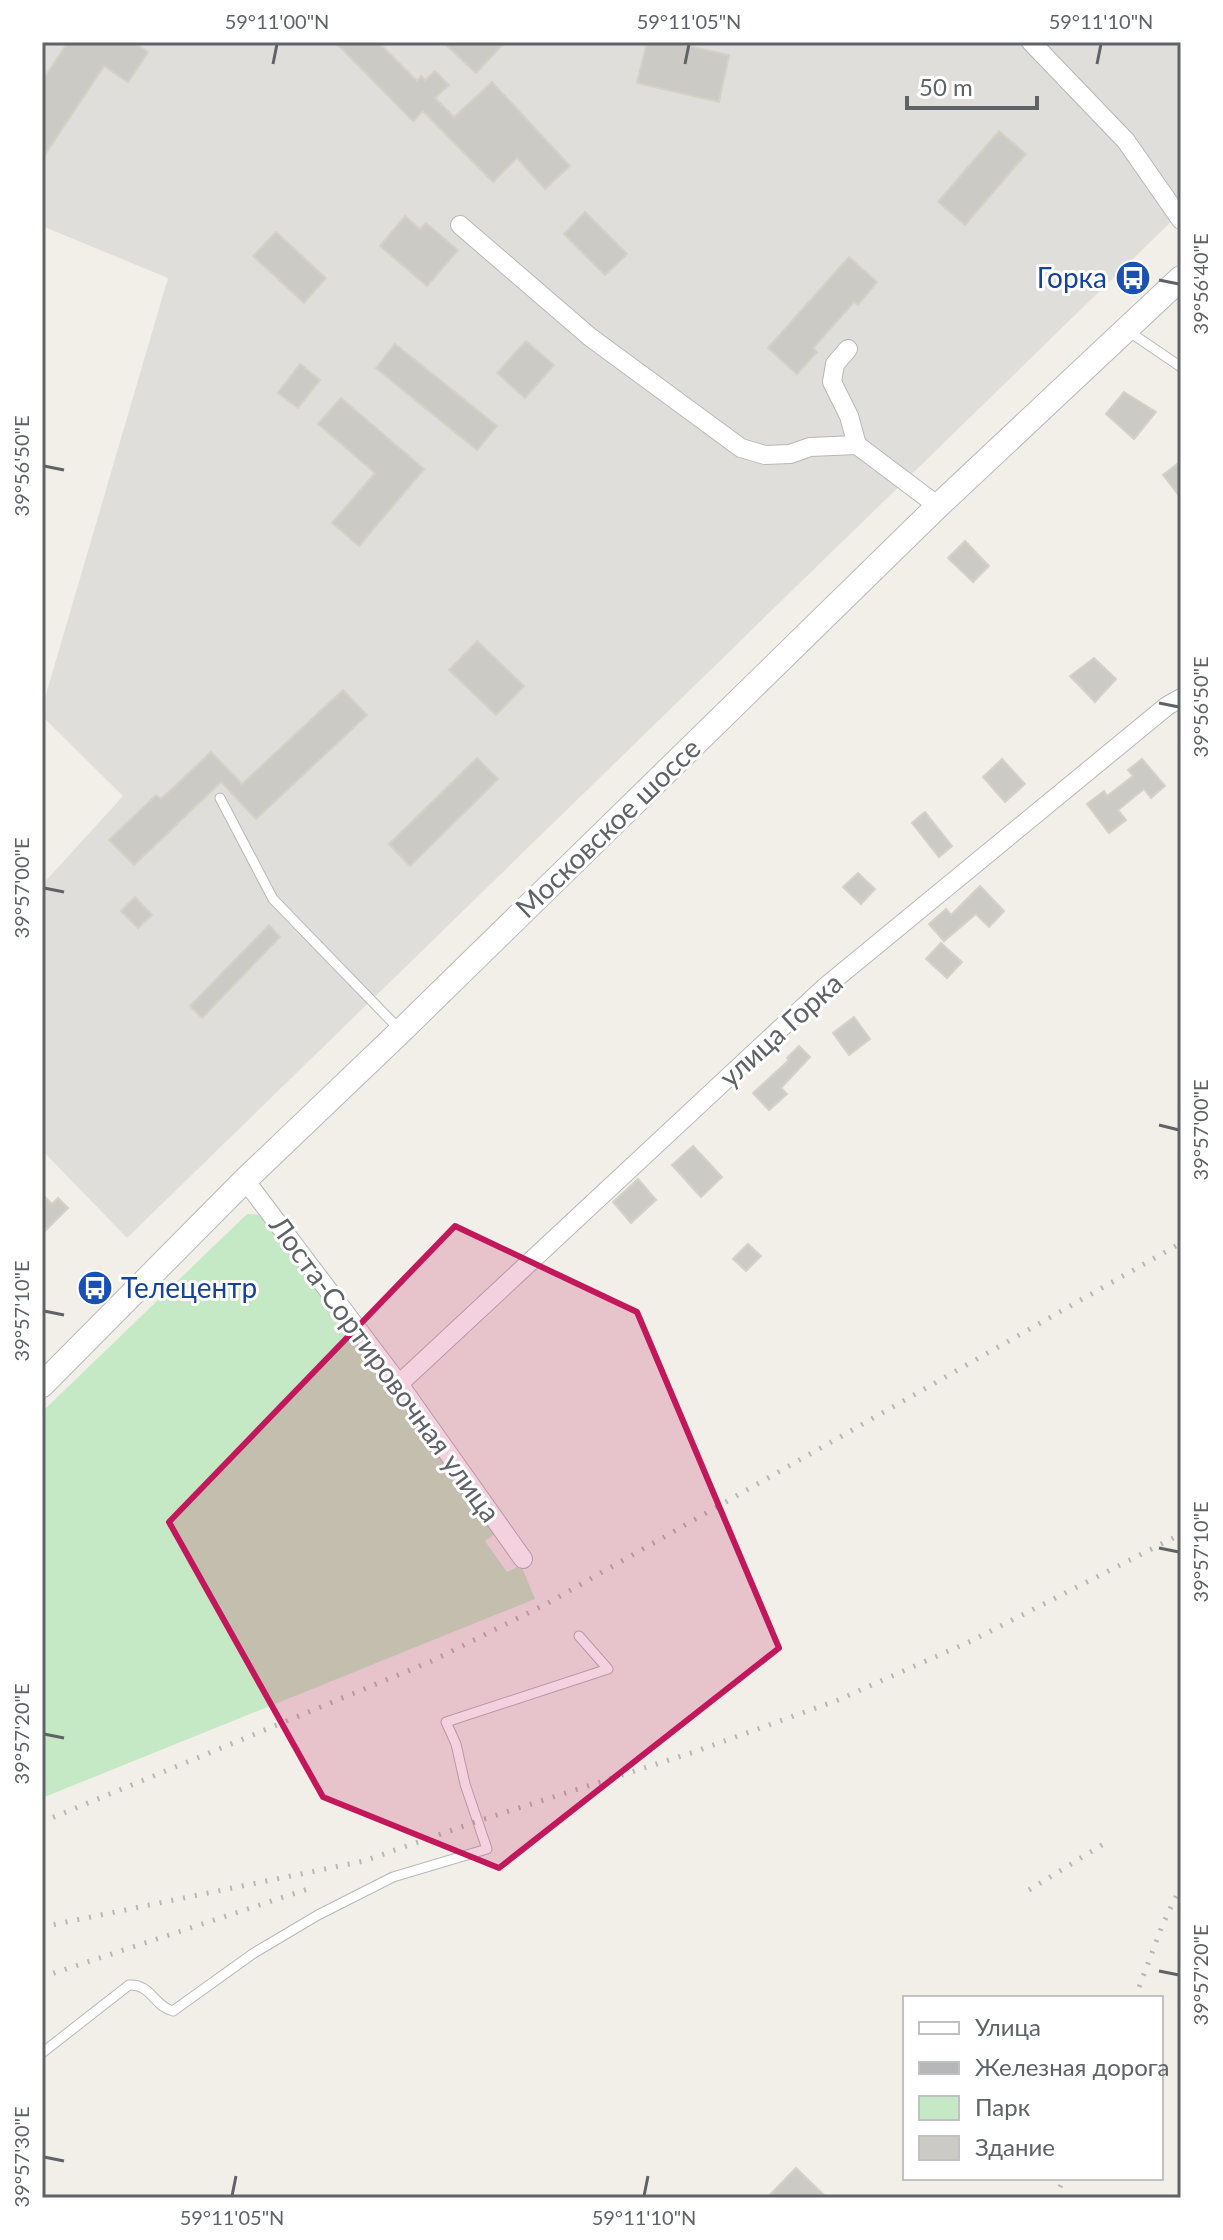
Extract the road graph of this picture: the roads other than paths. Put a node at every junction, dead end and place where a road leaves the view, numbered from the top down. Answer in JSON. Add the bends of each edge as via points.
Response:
{"nodes":[{"id":1,"x":1031,"y":42,"type":"edge"},
{"id":2,"x":1181,"y":220,"type":"edge"},
{"id":3,"x":460,"y":225,"type":"dead end"},
{"id":4,"x":1181,"y":278,"type":"edge"},
{"id":5,"x":1125,"y":329,"type":"junction"},
{"id":6,"x":848,"y":349,"type":"dead end"},
{"id":7,"x":1181,"y":367,"type":"edge"},
{"id":8,"x":857,"y":445,"type":"junction"},
{"id":9,"x":938,"y":506,"type":"junction"},
{"id":10,"x":1181,"y":698,"type":"edge"},
{"id":11,"x":220,"y":798,"type":"dead end"},
{"id":12,"x":401,"y":1031,"type":"junction"},
{"id":13,"x":245,"y":1180,"type":"junction"},
{"id":14,"x":399,"y":1384,"type":"junction"},
{"id":15,"x":42,"y":1385,"type":"edge"},
{"id":16,"x":523,"y":1559,"type":"dead end"},
{"id":17,"x":579,"y":1636,"type":"dead end"},
{"id":18,"x":42,"y":2053,"type":"edge"}],
"edges":[{"from":1,"to":2,"type":"street","via":[[1126,141]]},
{"from":3,"to":8,"type":"street","via":[[590,337],[741,448],[765,455]]},
{"from":4,"to":5,"type":"main road","name":"Московское шоссе"},
{"from":5,"to":7,"type":"lane"},
{"from":5,"to":9,"type":"main road","name":"Московское шоссе"},
{"from":6,"to":8,"type":"street","via":[[835,364],[832,382]]},
{"from":8,"to":9,"type":"street"},
{"from":9,"to":12,"type":"main road","name":"Московское шоссе"},
{"from":10,"to":14,"type":"street","name":"улица Горка","via":[[824,988]]},
{"from":11,"to":12,"type":"lane","via":[[273,899]]},
{"from":12,"to":13,"type":"main road","name":"Московское шоссе"},
{"from":13,"to":14,"type":"street","name":"Лоста-Сортировочная улица"},
{"from":13,"to":15,"type":"main road","name":"Московское шоссе"},
{"from":14,"to":16,"type":"street","name":"Лоста-Сортировочная улица"},
{"from":17,"to":18,"type":"lane","via":[[608,1669],[446,1722],[487,1849],[393,1877],[318,1915],[173,2011],[145,1989],[129,1985]]}]}
